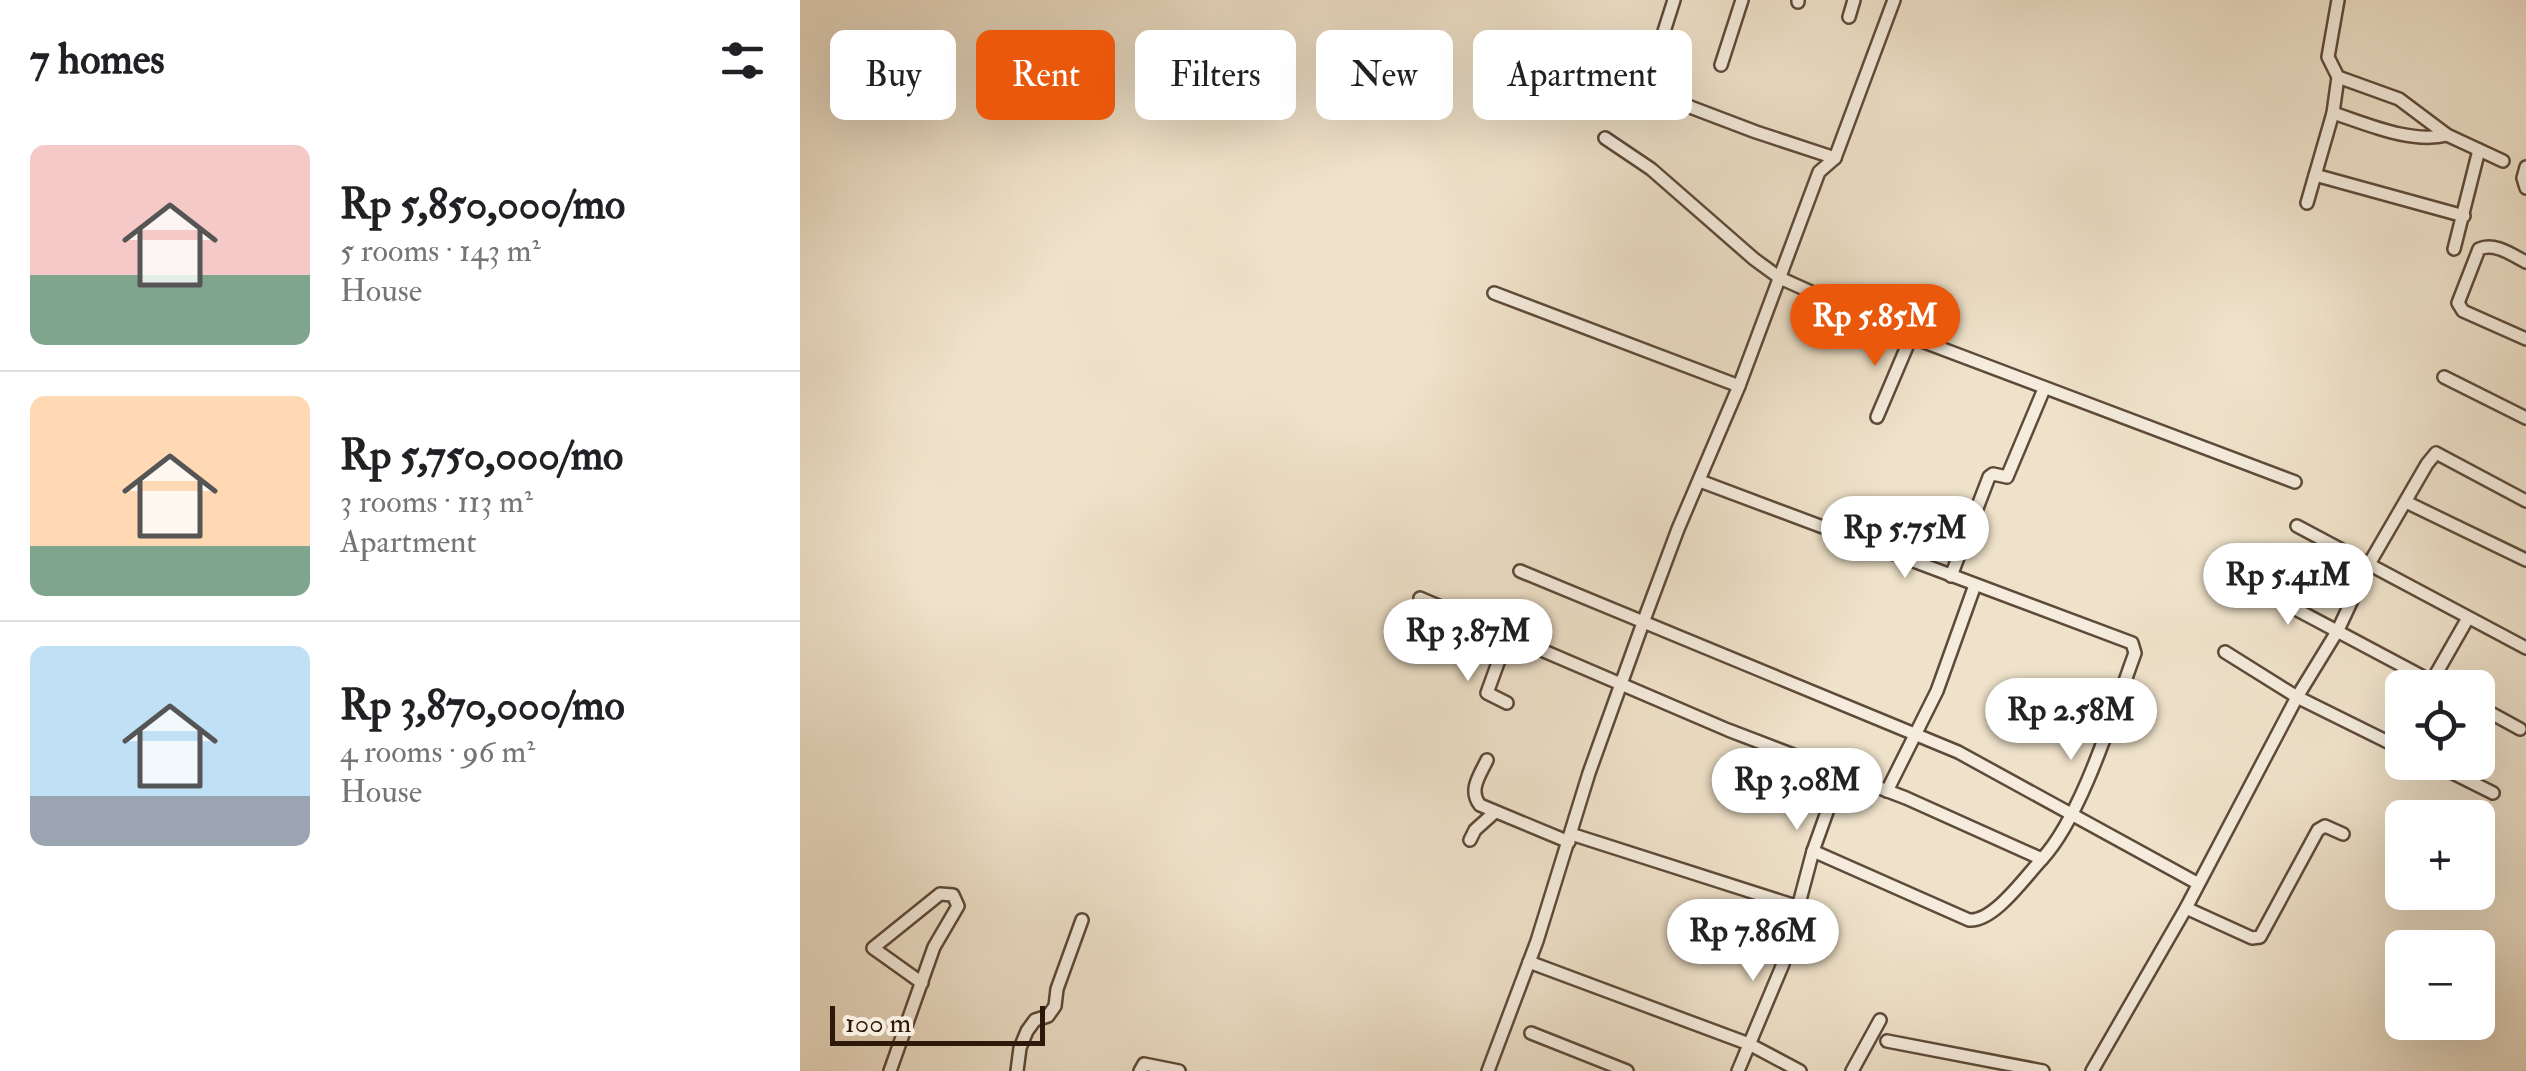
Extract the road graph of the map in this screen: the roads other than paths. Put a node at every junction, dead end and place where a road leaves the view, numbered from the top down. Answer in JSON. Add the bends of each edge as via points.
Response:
{"nodes":[{"id":1,"x":1674,"y":0,"type":"edge"},
{"id":2,"x":1742,"y":0,"type":"edge"},
{"id":3,"x":1854,"y":0,"type":"edge"},
{"id":4,"x":1894,"y":0,"type":"edge"},
{"id":5,"x":2338,"y":0,"type":"edge"},
{"id":6,"x":1848,"y":17,"type":"dead end"},
{"id":7,"x":1664,"y":30,"type":"edge"},
{"id":8,"x":1721,"y":64,"type":"dead end"},
{"id":9,"x":2338,"y":77,"type":"junction"},
{"id":10,"x":1692,"y":108,"type":"edge"},
{"id":11,"x":2333,"y":113,"type":"junction"},
{"id":12,"x":2447,"y":135,"type":"junction"},
{"id":13,"x":1605,"y":138,"type":"dead end"},
{"id":14,"x":2479,"y":150,"type":"junction"},
{"id":15,"x":1835,"y":158,"type":"junction"},
{"id":16,"x":2503,"y":161,"type":"dead end"},
{"id":17,"x":2526,"y":167,"type":"edge"},
{"id":18,"x":2315,"y":175,"type":"junction"},
{"id":19,"x":2526,"y":188,"type":"edge"},
{"id":20,"x":2307,"y":203,"type":"dead end"},
{"id":21,"x":2464,"y":216,"type":"junction"},
{"id":22,"x":2454,"y":248,"type":"dead end"},
{"id":23,"x":2526,"y":262,"type":"edge"},
{"id":24,"x":1780,"y":278,"type":"junction"},
{"id":25,"x":1494,"y":292,"type":"dead end"},
{"id":26,"x":1912,"y":337,"type":"junction"},
{"id":27,"x":2526,"y":339,"type":"edge"},
{"id":28,"x":2444,"y":377,"type":"dead end"},
{"id":29,"x":1739,"y":386,"type":"junction"},
{"id":30,"x":2044,"y":389,"type":"junction"},
{"id":31,"x":1877,"y":417,"type":"dead end"},
{"id":32,"x":2526,"y":418,"type":"edge"},
{"id":33,"x":1700,"y":481,"type":"junction"},
{"id":34,"x":2295,"y":482,"type":"dead end"},
{"id":35,"x":2526,"y":500,"type":"edge"},
{"id":36,"x":2406,"y":502,"type":"junction"},
{"id":37,"x":2297,"y":526,"type":"dead end"},
{"id":38,"x":2526,"y":560,"type":"edge"},
{"id":39,"x":2369,"y":564,"type":"junction"},
{"id":40,"x":1520,"y":571,"type":"dead end"},
{"id":41,"x":1951,"y":576,"type":"junction"},
{"id":42,"x":1975,"y":584,"type":"junction"},
{"id":43,"x":2258,"y":588,"type":"dead end"},
{"id":44,"x":1420,"y":598,"type":"dead end"},
{"id":45,"x":2468,"y":618,"type":"junction"},
{"id":46,"x":1644,"y":620,"type":"junction"},
{"id":47,"x":2338,"y":630,"type":"junction"},
{"id":48,"x":1508,"y":638,"type":"junction"},
{"id":49,"x":2526,"y":648,"type":"edge"},
{"id":50,"x":2224,"y":652,"type":"dead end"},
{"id":51,"x":2412,"y":670,"type":"edge"},
{"id":52,"x":2444,"y":670,"type":"edge"},
{"id":53,"x":1621,"y":682,"type":"junction"},
{"id":54,"x":2297,"y":697,"type":"junction"},
{"id":55,"x":1507,"y":703,"type":"dead end"},
{"id":56,"x":2056,"y":705,"type":"dead end"},
{"id":57,"x":2495,"y":716,"type":"edge"},
{"id":58,"x":2107,"y":730,"type":"junction"},
{"id":59,"x":2520,"y":730,"type":"dead end"},
{"id":60,"x":1918,"y":734,"type":"junction"},
{"id":61,"x":2385,"y":741,"type":"edge"},
{"id":62,"x":1486,"y":760,"type":"dead end"},
{"id":63,"x":1840,"y":773,"type":"junction"},
{"id":64,"x":2466,"y":780,"type":"edge"},
{"id":65,"x":1887,"y":791,"type":"junction"},
{"id":66,"x":2492,"y":793,"type":"dead end"},
{"id":67,"x":1494,"y":812,"type":"junction"},
{"id":68,"x":2071,"y":812,"type":"junction"},
{"id":69,"x":2342,"y":834,"type":"dead end"},
{"id":70,"x":1570,"y":838,"type":"junction"},
{"id":71,"x":1470,"y":840,"type":"dead end"},
{"id":72,"x":1813,"y":851,"type":"junction"},
{"id":73,"x":2042,"y":859,"type":"junction"},
{"id":74,"x":2198,"y":884,"type":"junction"},
{"id":75,"x":1798,"y":906,"type":"junction"},
{"id":76,"x":2186,"y":908,"type":"junction"},
{"id":77,"x":1082,"y":920,"type":"dead end"},
{"id":78,"x":1529,"y":962,"type":"junction"},
{"id":79,"x":922,"y":983,"type":"junction"},
{"id":80,"x":1880,"y":1020,"type":"dead end"},
{"id":81,"x":1531,"y":1033,"type":"dead end"},
{"id":82,"x":1887,"y":1042,"type":"dead end"},
{"id":83,"x":1749,"y":1044,"type":"junction"},
{"id":84,"x":890,"y":1071,"type":"edge"},
{"id":85,"x":1017,"y":1071,"type":"edge"},
{"id":86,"x":1140,"y":1071,"type":"edge"},
{"id":87,"x":1179,"y":1071,"type":"edge"},
{"id":88,"x":1488,"y":1071,"type":"edge"},
{"id":89,"x":1626,"y":1071,"type":"edge"},
{"id":90,"x":1738,"y":1071,"type":"edge"},
{"id":91,"x":1800,"y":1071,"type":"edge"},
{"id":92,"x":1852,"y":1071,"type":"edge"},
{"id":93,"x":2043,"y":1071,"type":"edge"},
{"id":94,"x":2092,"y":1071,"type":"edge"}],
"edges":[{"from":1,"to":7,"type":"street"},
{"from":2,"to":8,"type":"street"},
{"from":3,"to":6,"type":"street"},
{"from":4,"to":15,"type":"street"},
{"from":5,"to":9,"type":"street","via":[[2328,58]]},
{"from":9,"to":11,"type":"street"},
{"from":9,"to":12,"type":"street","via":[[2398,99]]},
{"from":10,"to":15,"type":"street"},
{"from":11,"to":12,"type":"street","via":[[2428,138]]},
{"from":11,"to":18,"type":"street"},
{"from":12,"to":14,"type":"street"},
{"from":13,"to":24,"type":"street"},
{"from":14,"to":16,"type":"street"},
{"from":14,"to":21,"type":"street"},
{"from":15,"to":24,"type":"street","via":[[1819,172]]},
{"from":17,"to":19,"type":"street"},
{"from":18,"to":20,"type":"street"},
{"from":18,"to":21,"type":"street"},
{"from":21,"to":22,"type":"street"},
{"from":23,"to":27,"type":"street","via":[[2496,248],[2479,250],[2458,303]]},
{"from":24,"to":26,"type":"street"},
{"from":24,"to":29,"type":"street"},
{"from":25,"to":29,"type":"street"},
{"from":26,"to":30,"type":"street"},
{"from":26,"to":31,"type":"street"},
{"from":28,"to":32,"type":"street"},
{"from":29,"to":33,"type":"street"},
{"from":30,"to":34,"type":"street"},
{"from":30,"to":41,"type":"street","via":[[2007,477],[1989,476]]},
{"from":33,"to":41,"type":"street"},
{"from":33,"to":46,"type":"street"},
{"from":35,"to":36,"type":"street","via":[[2436,454]]},
{"from":36,"to":38,"type":"street"},
{"from":36,"to":39,"type":"street"},
{"from":37,"to":39,"type":"street"},
{"from":39,"to":45,"type":"street"},
{"from":39,"to":47,"type":"street"},
{"from":40,"to":46,"type":"street"},
{"from":41,"to":42,"type":"street"},
{"from":42,"to":58,"type":"street","via":[[2132,643],[2135,653]]},
{"from":42,"to":60,"type":"street"},
{"from":43,"to":47,"type":"street"},
{"from":44,"to":48,"type":"street"},
{"from":45,"to":49,"type":"street"},
{"from":45,"to":52,"type":"street"},
{"from":46,"to":53,"type":"street"},
{"from":46,"to":60,"type":"street"},
{"from":47,"to":51,"type":"street"},
{"from":47,"to":54,"type":"street"},
{"from":48,"to":53,"type":"street"},
{"from":48,"to":55,"type":"street","via":[[1488,693]]},
{"from":50,"to":54,"type":"street"},
{"from":53,"to":63,"type":"street"},
{"from":53,"to":70,"type":"street"},
{"from":54,"to":61,"type":"street"},
{"from":54,"to":74,"type":"street"},
{"from":56,"to":58,"type":"street"},
{"from":57,"to":59,"type":"street"},
{"from":58,"to":68,"type":"street"},
{"from":60,"to":65,"type":"street"},
{"from":60,"to":68,"type":"street"},
{"from":62,"to":67,"type":"street","via":[[1474,798]]},
{"from":63,"to":65,"type":"street"},
{"from":63,"to":72,"type":"street"},
{"from":64,"to":66,"type":"street"},
{"from":65,"to":73,"type":"street"},
{"from":67,"to":70,"type":"street"},
{"from":67,"to":71,"type":"street"},
{"from":68,"to":73,"type":"street"},
{"from":68,"to":74,"type":"street"},
{"from":69,"to":76,"type":"street","via":[[2325,826],[2318,830],[2260,938]]},
{"from":70,"to":75,"type":"street"},
{"from":70,"to":78,"type":"street"},
{"from":72,"to":73,"type":"street","via":[[1979,921]]},
{"from":72,"to":75,"type":"street"},
{"from":74,"to":76,"type":"street"},
{"from":75,"to":83,"type":"street","via":[[1784,964]]},
{"from":76,"to":94,"type":"street"},
{"from":77,"to":85,"type":"street","via":[[1055,1006],[1027,1031]]},
{"from":78,"to":83,"type":"street"},
{"from":78,"to":88,"type":"street"},
{"from":79,"to":79,"type":"street","via":[[958,906],[952,894],[940,894],[873,948]]},
{"from":79,"to":84,"type":"street"},
{"from":80,"to":92,"type":"street"},
{"from":81,"to":89,"type":"street"},
{"from":82,"to":93,"type":"street"},
{"from":83,"to":90,"type":"street"},
{"from":83,"to":91,"type":"street"},
{"from":86,"to":87,"type":"street","via":[[1144,1064]]}]}
